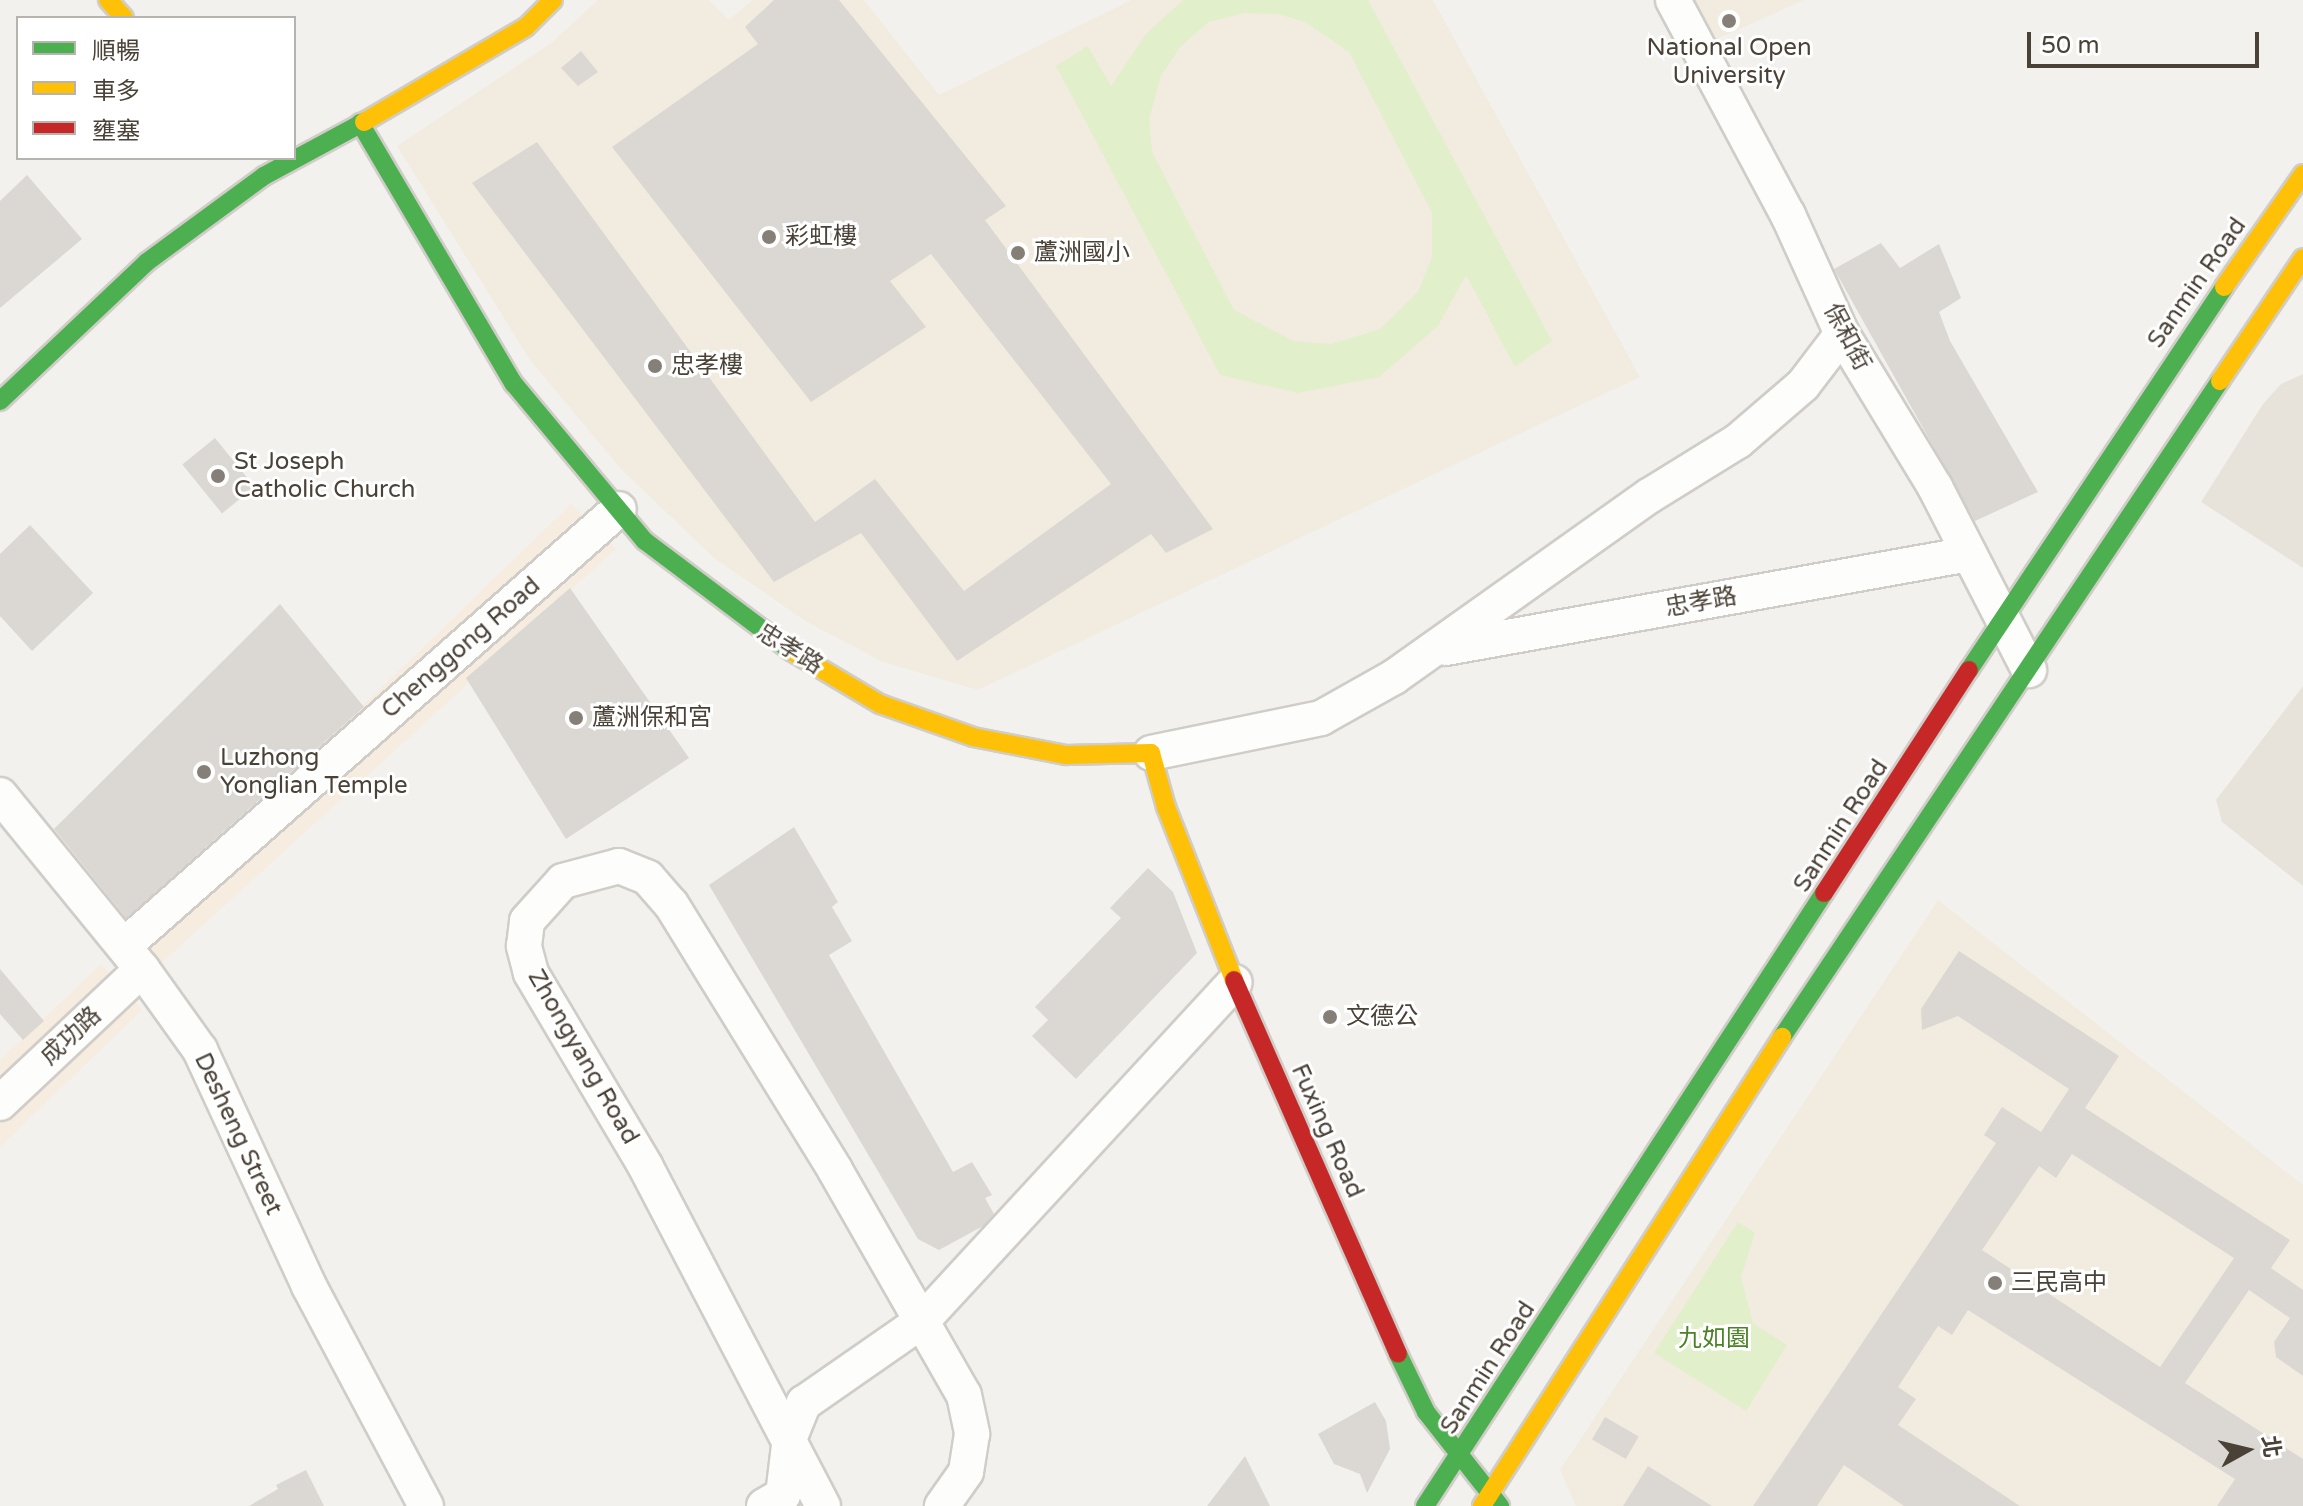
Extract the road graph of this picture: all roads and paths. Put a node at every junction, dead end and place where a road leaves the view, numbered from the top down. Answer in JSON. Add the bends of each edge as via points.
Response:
{"nodes":[{"id":1,"x":108,"y":0,"type":"edge"},
{"id":2,"x":553,"y":0,"type":"edge"},
{"id":3,"x":1673,"y":0,"type":"edge"},
{"id":4,"x":122,"y":16,"type":"edge"},
{"id":5,"x":360,"y":123,"type":"junction"},
{"id":6,"x":296,"y":158,"type":"edge"},
{"id":7,"x":250,"y":160,"type":"edge"},
{"id":8,"x":293,"y":160,"type":"edge"},
{"id":9,"x":2303,"y":174,"type":"edge"},
{"id":10,"x":264,"y":176,"type":"junction"},
{"id":11,"x":2303,"y":258,"type":"edge"},
{"id":12,"x":1842,"y":334,"type":"junction"},
{"id":13,"x":0,"y":401,"type":"edge"},
{"id":14,"x":619,"y":509,"type":"junction"},
{"id":15,"x":1969,"y":554,"type":"junction"},
{"id":16,"x":2003,"y":619,"type":"junction"},
{"id":17,"x":1432,"y":650,"type":"junction"},
{"id":18,"x":2029,"y":670,"type":"junction"},
{"id":19,"x":1151,"y":753,"type":"junction"},
{"id":20,"x":0,"y":795,"type":"edge"},
{"id":21,"x":133,"y":957,"type":"junction"},
{"id":22,"x":1235,"y":982,"type":"junction"},
{"id":23,"x":0,"y":1103,"type":"edge"},
{"id":24,"x":922,"y":1321,"type":"junction"},
{"id":25,"x":790,"y":1437,"type":"junction"},
{"id":26,"x":1458,"y":1458,"type":"junction"},
{"id":27,"x":1491,"y":1502,"type":"edge"},
{"id":28,"x":426,"y":1506,"type":"edge"},
{"id":29,"x":764,"y":1506,"type":"edge"},
{"id":30,"x":823,"y":1506,"type":"edge"},
{"id":31,"x":942,"y":1506,"type":"edge"},
{"id":32,"x":1425,"y":1506,"type":"edge"}],
"edges":[{"from":1,"to":4,"type":"main road"},
{"from":2,"to":5,"type":"main road","via":[[526,27]]},
{"from":3,"to":12,"type":"street","name":"保和街","via":[[1788,215]]},
{"from":5,"to":6,"type":"main road"},
{"from":5,"to":14,"type":"main road","name":"忠孝路","via":[[514,384]]},
{"from":7,"to":10,"type":"main road"},
{"from":8,"to":10,"type":"main road"},
{"from":9,"to":16,"type":"main road","name":"Sanmin Road","via":[[2124,431]]},
{"from":10,"to":13,"type":"main road","via":[[147,262]]},
{"from":11,"to":18,"type":"main road","via":[[2096,561]]},
{"from":12,"to":15,"type":"street","name":"保和街","via":[[1935,487]]},
{"from":12,"to":17,"type":"street","name":"忠孝路","via":[[1803,385],[1738,441],[1649,496],[1510,600]]},
{"from":14,"to":19,"type":"main road","name":"忠孝路","via":[[645,541],[761,633],[880,704],[973,737],[1066,755]]},
{"from":14,"to":21,"type":"street","name":"Chenggong Road"},
{"from":15,"to":16,"type":"street","name":"保和街"},
{"from":15,"to":17,"type":"street","name":"忠孝路"},
{"from":16,"to":18,"type":"street","name":"保和街"},
{"from":16,"to":26,"type":"main road","name":"Sanmin Road"},
{"from":17,"to":19,"type":"street","name":"忠孝路","via":[[1321,718]]},
{"from":18,"to":27,"type":"main road","via":[[1694,1168]]},
{"from":19,"to":22,"type":"main road","name":"Fuxing Road","via":[[1166,807]]},
{"from":20,"to":21,"type":"street","name":"Desheng Street"},
{"from":21,"to":23,"type":"street","name":"成功路"},
{"from":21,"to":28,"type":"street","name":"Desheng Street","via":[[200,1050],[309,1286]]},
{"from":22,"to":24,"type":"street"},
{"from":22,"to":26,"type":"main road","name":"Fuxing Road","via":[[1381,1318],[1426,1412]]},
{"from":24,"to":25,"type":"street","via":[[804,1403]]},
{"from":24,"to":25,"type":"street","name":"Zhongyang Road","via":[[671,904],[648,878],[619,866],[563,881],[527,921],[524,946],[531,973],[646,1167]]},
{"from":24,"to":31,"type":"street","name":"Zhongyang Road","via":[[964,1395],[972,1434],[966,1472]]},
{"from":25,"to":29,"type":"street","via":[[783,1495]]},
{"from":25,"to":30,"type":"street","name":"Zhongyang Road"},
{"from":26,"to":27,"type":"main road","name":"Fuxing Road"},
{"from":26,"to":32,"type":"main road","name":"Sanmin Road"}]}
